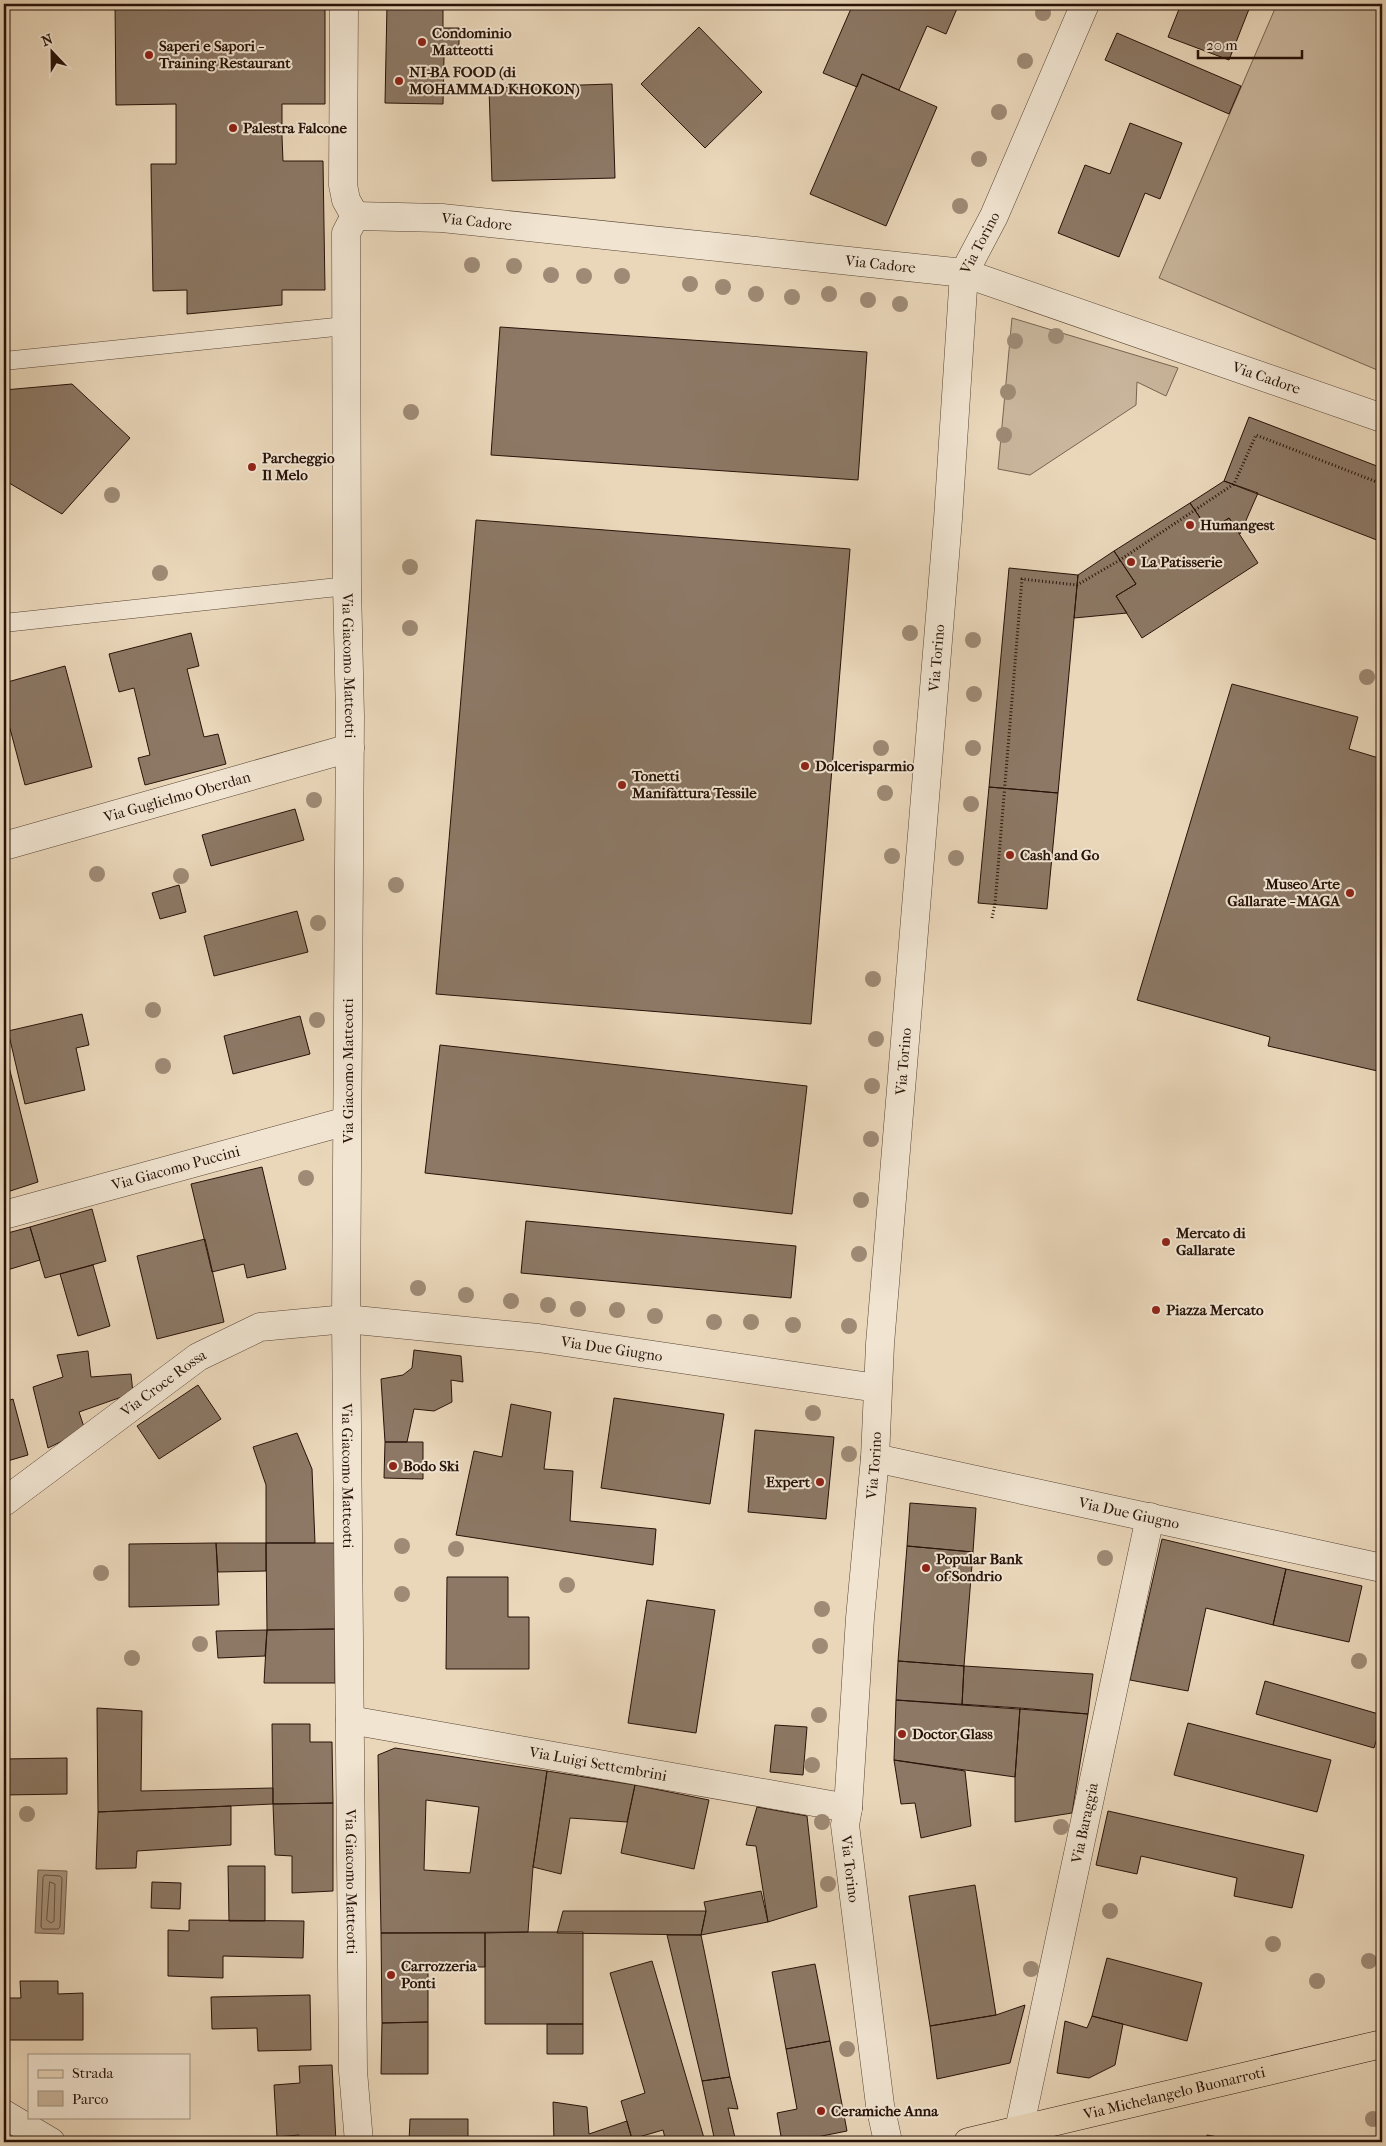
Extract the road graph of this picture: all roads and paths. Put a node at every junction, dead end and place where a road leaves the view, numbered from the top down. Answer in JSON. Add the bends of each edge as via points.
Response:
{"nodes":[{"id":1,"x":344,"y":4,"type":"edge"},
{"id":2,"x":1085,"y":4,"type":"edge"},
{"id":3,"x":355,"y":216,"type":"junction"},
{"id":4,"x":964,"y":273,"type":"junction"},
{"id":5,"x":345,"y":326,"type":"junction"},
{"id":6,"x":4,"y":361,"type":"edge"},
{"id":7,"x":1382,"y":418,"type":"edge"},
{"id":8,"x":1382,"y":484,"type":"edge"},
{"id":9,"x":347,"y":586,"type":"junction"},
{"id":10,"x":4,"y":623,"type":"edge"},
{"id":11,"x":350,"y":748,"type":"junction"},
{"id":12,"x":4,"y":846,"type":"edge"},
{"id":13,"x":992,"y":918,"type":"dead end"},
{"id":14,"x":347,"y":1121,"type":"junction"},
{"id":15,"x":4,"y":1215,"type":"edge"},
{"id":16,"x":346,"y":1319,"type":"junction"},
{"id":17,"x":877,"y":1388,"type":"junction"},
{"id":18,"x":875,"y":1458,"type":"junction"},
{"id":19,"x":4,"y":1502,"type":"edge"},
{"id":20,"x":1150,"y":1517,"type":"junction"},
{"id":21,"x":1382,"y":1568,"type":"edge"},
{"id":22,"x":350,"y":1720,"type":"junction"},
{"id":23,"x":848,"y":1808,"type":"junction"},
{"id":24,"x":1382,"y":2044,"type":"edge"},
{"id":25,"x":4,"y":2114,"type":"edge"},
{"id":26,"x":1018,"y":2130,"type":"junction"},
{"id":27,"x":51,"y":2142,"type":"edge"},
{"id":28,"x":359,"y":2142,"type":"edge"},
{"id":29,"x":888,"y":2142,"type":"edge"},
{"id":30,"x":968,"y":2142,"type":"edge"}],
"edges":[{"from":1,"to":3,"type":"street","via":[[343,185],[346,200]]},
{"from":2,"to":4,"type":"street","name":"Via Torino","via":[[994,216]]},
{"from":3,"to":4,"type":"street","name":"Via Cadore","via":[[442,218]]},
{"from":3,"to":5,"type":"street","name":"Via Giacomo Matteotti","via":[[346,233]]},
{"from":4,"to":7,"type":"street","name":"Via Cadore"},
{"from":4,"to":17,"type":"street","name":"Via Torino","via":[[947,529]]},
{"from":5,"to":6,"type":"lane"},
{"from":5,"to":9,"type":"street","name":"Via Giacomo Matteotti"},
{"from":8,"to":13,"type":"path","via":[[1256,435],[1234,484],[1120,560],[1077,585],[1022,579]]},
{"from":9,"to":10,"type":"lane"},
{"from":9,"to":11,"type":"street","name":"Via Giacomo Matteotti"},
{"from":11,"to":12,"type":"street","name":"Via Guglielmo Oberdan"},
{"from":11,"to":14,"type":"street","name":"Via Giacomo Matteotti"},
{"from":14,"to":15,"type":"street","name":"Via Giacomo Puccini"},
{"from":14,"to":16,"type":"street","name":"Via Giacomo Matteotti"},
{"from":16,"to":17,"type":"street","name":"Via Due Giugno","via":[[538,1338]]},
{"from":16,"to":19,"type":"street","name":"Via Croce Rossa","via":[[260,1327],[198,1357]]},
{"from":16,"to":22,"type":"street","name":"Via Giacomo Matteotti"},
{"from":17,"to":18,"type":"street","name":"Via Torino"},
{"from":18,"to":20,"type":"street","name":"Via Due Giugno"},
{"from":18,"to":23,"type":"street","name":"Via Torino","via":[[860,1618]]},
{"from":20,"to":21,"type":"street","name":"Via Due Giugno"},
{"from":20,"to":26,"type":"street","name":"Via Baraggia"},
{"from":22,"to":23,"type":"street","name":"Via Luigi Settembrini"},
{"from":22,"to":28,"type":"street","name":"Via Giacomo Matteotti","via":[[353,2072]]},
{"from":23,"to":29,"type":"street","name":"Via Torino","via":[[845,1825],[848,1853],[880,2105]]},
{"from":24,"to":26,"type":"main road","name":"Via Michelangelo Buonarroti"},
{"from":25,"to":27,"type":"street"},
{"from":26,"to":30,"type":"main road","name":"Via Michelangelo Buonarroti"}]}
